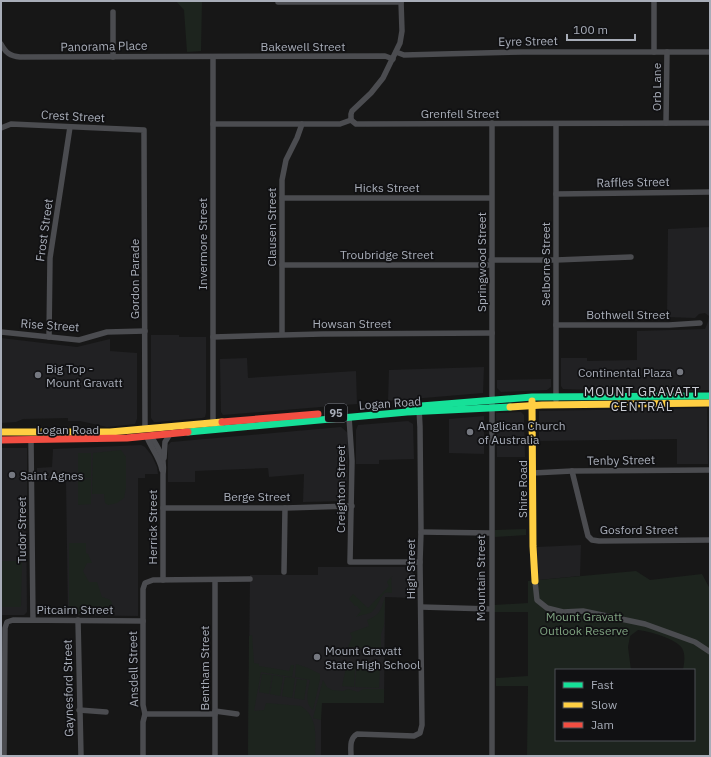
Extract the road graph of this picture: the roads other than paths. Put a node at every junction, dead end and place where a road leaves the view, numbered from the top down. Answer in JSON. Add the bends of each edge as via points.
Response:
{"nodes":[{"id":1,"x":654,"y":1,"type":"edge"},
{"id":2,"x":278,"y":2,"type":"edge"},
{"id":3,"x":401,"y":2,"type":"edge"},
{"id":4,"x":113,"y":12,"type":"dead end"},
{"id":5,"x":1,"y":44,"type":"edge"},
{"id":6,"x":396,"y":52,"type":"junction"},
{"id":7,"x":654,"y":52,"type":"junction"},
{"id":8,"x":667,"y":52,"type":"junction"},
{"id":9,"x":710,"y":52,"type":"edge"},
{"id":10,"x":113,"y":56,"type":"junction"},
{"id":11,"x":213,"y":57,"type":"junction"},
{"id":12,"x":393,"y":59,"type":"junction"},
{"id":13,"x":351,"y":120,"type":"junction"},
{"id":14,"x":492,"y":123,"type":"junction"},
{"id":15,"x":666,"y":123,"type":"junction"},
{"id":16,"x":710,"y":123,"type":"edge"},
{"id":17,"x":212,"y":124,"type":"junction"},
{"id":18,"x":302,"y":124,"type":"junction"},
{"id":19,"x":556,"y":124,"type":"junction"},
{"id":20,"x":70,"y":127,"type":"junction"},
{"id":21,"x":1,"y":128,"type":"edge"},
{"id":22,"x":144,"y":130,"type":"joint"},
{"id":23,"x":710,"y":192,"type":"edge"},
{"id":24,"x":556,"y":194,"type":"junction"},
{"id":25,"x":282,"y":198,"type":"junction"},
{"id":26,"x":491,"y":198,"type":"junction"},
{"id":27,"x":631,"y":257,"type":"dead end"},
{"id":28,"x":556,"y":260,"type":"junction"},
{"id":29,"x":491,"y":262,"type":"junction"},
{"id":30,"x":282,"y":265,"type":"junction"},
{"id":31,"x":700,"y":323,"type":"dead end"},
{"id":32,"x":556,"y":326,"type":"junction"},
{"id":33,"x":1,"y":332,"type":"edge"},
{"id":34,"x":145,"y":332,"type":"junction"},
{"id":35,"x":492,"y":333,"type":"junction"},
{"id":36,"x":282,"y":334,"type":"junction"},
{"id":37,"x":50,"y":337,"type":"junction"},
{"id":38,"x":213,"y":337,"type":"junction"},
{"id":39,"x":710,"y":396,"type":"edge"},
{"id":40,"x":532,"y":397,"type":"junction"},
{"id":41,"x":491,"y":400,"type":"junction"},
{"id":42,"x":556,"y":401,"type":"junction"},
{"id":43,"x":710,"y":403,"type":"edge"},
{"id":44,"x":532,"y":405,"type":"junction"},
{"id":45,"x":491,"y":408,"type":"junction"},
{"id":46,"x":419,"y":409,"type":"junction"},
{"id":47,"x":350,"y":417,"type":"junction"},
{"id":48,"x":213,"y":426,"type":"junction"},
{"id":49,"x":145,"y":429,"type":"junction"},
{"id":50,"x":1,"y":432,"type":"edge"},
{"id":51,"x":170,"y":434,"type":"junction"},
{"id":52,"x":149,"y":436,"type":"junction"},
{"id":53,"x":1,"y":440,"type":"edge"},
{"id":54,"x":31,"y":440,"type":"junction"},
{"id":55,"x":164,"y":464,"type":"junction"},
{"id":56,"x":710,"y":470,"type":"edge"},
{"id":57,"x":572,"y":471,"type":"junction"},
{"id":58,"x":533,"y":473,"type":"junction"},
{"id":59,"x":163,"y":474,"type":"junction"},
{"id":60,"x":352,"y":506,"type":"junction"},
{"id":61,"x":163,"y":508,"type":"junction"},
{"id":62,"x":285,"y":508,"type":"junction"},
{"id":63,"x":421,"y":532,"type":"junction"},
{"id":64,"x":491,"y":533,"type":"junction"},
{"id":65,"x":710,"y":540,"type":"edge"},
{"id":66,"x":420,"y":562,"type":"junction"},
{"id":67,"x":284,"y":572,"type":"dead end"},
{"id":68,"x":250,"y":579,"type":"dead end"},
{"id":69,"x":163,"y":580,"type":"junction"},
{"id":70,"x":215,"y":580,"type":"junction"},
{"id":71,"x":535,"y":581,"type":"joint"},
{"id":72,"x":421,"y":607,"type":"junction"},
{"id":73,"x":491,"y":608,"type":"junction"},
{"id":74,"x":33,"y":620,"type":"junction"},
{"id":75,"x":78,"y":620,"type":"junction"},
{"id":76,"x":143,"y":621,"type":"junction"},
{"id":77,"x":710,"y":652,"type":"edge"},
{"id":78,"x":79,"y":710,"type":"junction"},
{"id":79,"x":106,"y":712,"type":"dead end"},
{"id":80,"x":215,"y":713,"type":"junction"},
{"id":81,"x":145,"y":714,"type":"junction"},
{"id":82,"x":237,"y":714,"type":"dead end"},
{"id":83,"x":4,"y":756,"type":"edge"},
{"id":84,"x":81,"y":756,"type":"edge"},
{"id":85,"x":143,"y":756,"type":"edge"},
{"id":86,"x":215,"y":756,"type":"edge"},
{"id":87,"x":351,"y":756,"type":"edge"},
{"id":88,"x":492,"y":756,"type":"edge"}],
"edges":[{"from":1,"to":7,"type":"street"},
{"from":2,"to":3,"type":"street"},
{"from":3,"to":6,"type":"street","via":[[401,37]]},
{"from":4,"to":10,"type":"street"},
{"from":5,"to":10,"type":"street","name":"Panorama Place","via":[[5,52],[20,58]]},
{"from":6,"to":7,"type":"street","name":"Eyre Street","via":[[404,55]]},
{"from":6,"to":12,"type":"street"},
{"from":7,"to":8,"type":"street","name":"Eyre Street"},
{"from":8,"to":9,"type":"street","name":"Eyre Street"},
{"from":8,"to":15,"type":"street","name":"Orb Lane"},
{"from":10,"to":11,"type":"street","name":"Panorama Place"},
{"from":11,"to":12,"type":"street","name":"Bakewell Street","via":[[384,56]]},
{"from":11,"to":17,"type":"street","name":"Invermore Street"},
{"from":12,"to":13,"type":"street","via":[[377,86],[352,111]]},
{"from":13,"to":14,"type":"street","name":"Grenfell Street","via":[[356,124]]},
{"from":13,"to":18,"type":"street","name":"Grenfell Street","via":[[340,124]]},
{"from":14,"to":19,"type":"street","name":"Grenfell Street"},
{"from":14,"to":26,"type":"street","name":"Springwood Street"},
{"from":15,"to":16,"type":"street","name":"Grenfell Street"},
{"from":15,"to":19,"type":"street","name":"Grenfell Street"},
{"from":17,"to":18,"type":"street","name":"Grenfell Street"},
{"from":17,"to":38,"type":"street","name":"Invermore Street"},
{"from":18,"to":25,"type":"street","name":"Clausen Street","via":[[286,160]]},
{"from":19,"to":24,"type":"street","name":"Selborne Street"},
{"from":20,"to":21,"type":"street","name":"Crest Street","via":[[11,124]]},
{"from":20,"to":22,"type":"street","name":"Crest Street"},
{"from":20,"to":37,"type":"street","name":"Frost Street","via":[[50,258]]},
{"from":22,"to":34,"type":"street","name":"Gordon Parade"},
{"from":23,"to":24,"type":"street","name":"Raffles Street"},
{"from":24,"to":28,"type":"street","name":"Selborne Street"},
{"from":25,"to":26,"type":"street","name":"Hicks Street"},
{"from":25,"to":30,"type":"street","name":"Clausen Street"},
{"from":26,"to":29,"type":"street","name":"Springwood Street"},
{"from":27,"to":28,"type":"street","name":"Troubridge Street"},
{"from":28,"to":29,"type":"street","name":"Troubridge Street"},
{"from":28,"to":32,"type":"street","name":"Selborne Street"},
{"from":29,"to":30,"type":"street","name":"Troubridge Street"},
{"from":29,"to":35,"type":"street","name":"Springwood Street"},
{"from":30,"to":36,"type":"street","name":"Clausen Street"},
{"from":31,"to":32,"type":"street","name":"Bothwell Street"},
{"from":32,"to":42,"type":"street","name":"Selborne Street"},
{"from":33,"to":37,"type":"street","name":"Rise Street"},
{"from":34,"to":37,"type":"street","name":"Rise Street","via":[[107,332],[79,340]]},
{"from":34,"to":49,"type":"street","name":"Gordon Parade"},
{"from":35,"to":36,"type":"street","name":"Howsan Street"},
{"from":35,"to":41,"type":"street","name":"Springwood Street"},
{"from":36,"to":38,"type":"street","name":"Howsan Street"},
{"from":38,"to":48,"type":"street","name":"Invermore Street"},
{"from":39,"to":42,"type":"main road","name":"Logan Road","number":"95"},
{"from":40,"to":41,"type":"main road","name":"Logan Road","number":"95"},
{"from":40,"to":42,"type":"main road","name":"Logan Road","number":"95"},
{"from":40,"to":44,"type":"main road","name":"Shire Road"},
{"from":41,"to":45,"type":"street","name":"Mountain Street"},
{"from":41,"to":46,"type":"main road","name":"Logan Road","number":"95"},
{"from":42,"to":43,"type":"main road","name":"Logan Road","number":"95"},
{"from":42,"to":44,"type":"main road","name":"Logan Road","number":"95"},
{"from":44,"to":45,"type":"main road","name":"Logan Road","number":"95"},
{"from":44,"to":58,"type":"main road","name":"Shire Road"},
{"from":45,"to":46,"type":"main road","name":"Logan Road","number":"95"},
{"from":45,"to":64,"type":"street","name":"Mountain Street"},
{"from":46,"to":47,"type":"main road","name":"Logan Road","number":"95"},
{"from":46,"to":48,"type":"main road","name":"Logan Road","number":"95"},
{"from":46,"to":63,"type":"street","name":"High Street"},
{"from":47,"to":48,"type":"main road","name":"Logan Road","number":"95"},
{"from":47,"to":60,"type":"street","name":"Creighton Street"},
{"from":48,"to":49,"type":"main road","name":"Logan Road","number":"95"},
{"from":48,"to":51,"type":"main road","name":"Logan Road","number":"95"},
{"from":49,"to":50,"type":"main road","name":"Logan Road","number":"95","via":[[104,432]]},
{"from":49,"to":52,"type":"main road"},
{"from":51,"to":52,"type":"main road","name":"Logan Road","number":"95"},
{"from":51,"to":55,"type":"street","via":[[165,444]]},
{"from":52,"to":54,"type":"main road","name":"Logan Road","number":"95"},
{"from":52,"to":55,"type":"street","name":"Herrick Street","via":[[162,455]]},
{"from":52,"to":59,"type":"street","name":"Herrick Street","via":[[150,446],[159,460]]},
{"from":53,"to":54,"type":"main road","name":"Logan Road","number":"95"},
{"from":54,"to":74,"type":"street","name":"Tudor Street"},
{"from":55,"to":59,"type":"street","name":"Herrick Street"},
{"from":56,"to":57,"type":"street","name":"Tenby Street"},
{"from":57,"to":58,"type":"street","name":"Tenby Street"},
{"from":57,"to":65,"type":"street","name":"Gosford Street","via":[[588,536],[592,540]]},
{"from":58,"to":71,"type":"main road","name":"Shire Road"},
{"from":59,"to":61,"type":"street","name":"Herrick Street"},
{"from":60,"to":62,"type":"street","name":"Berge Street"},
{"from":60,"to":66,"type":"street","name":"Creighton Street","via":[[350,562]]},
{"from":61,"to":62,"type":"street","name":"Berge Street"},
{"from":61,"to":69,"type":"street","name":"Herrick Street"},
{"from":62,"to":67,"type":"street"},
{"from":63,"to":64,"type":"street"},
{"from":63,"to":66,"type":"street","name":"High Street"},
{"from":64,"to":73,"type":"street","name":"Mountain Street"},
{"from":66,"to":72,"type":"street","name":"High Street"},
{"from":68,"to":70,"type":"street"},
{"from":69,"to":70,"type":"street"},
{"from":69,"to":76,"type":"street","name":"Ansdell Street","via":[[151,580],[143,589]]},
{"from":70,"to":80,"type":"street","name":"Bentham Street"},
{"from":71,"to":77,"type":"street","via":[[537,600],[547,608],[563,612],[584,611],[645,624],[695,642]]},
{"from":72,"to":73,"type":"street"},
{"from":72,"to":87,"type":"street","name":"High Street","via":[[420,732],[414,736],[357,734],[351,742]]},
{"from":73,"to":88,"type":"street","name":"Mountain Street"},
{"from":74,"to":75,"type":"street","name":"Pitcairn Street"},
{"from":74,"to":83,"type":"street","name":"Pitcairn Street","via":[[13,620],[7,622],[5,628]]},
{"from":75,"to":76,"type":"street","name":"Pitcairn Street"},
{"from":75,"to":78,"type":"street","name":"Gaynesford Street"},
{"from":76,"to":81,"type":"street","name":"Ansdell Street"},
{"from":78,"to":79,"type":"street"},
{"from":78,"to":84,"type":"street","name":"Gaynesford Street"},
{"from":80,"to":81,"type":"street"},
{"from":80,"to":82,"type":"street"},
{"from":80,"to":86,"type":"street","name":"Bentham Street"},
{"from":81,"to":85,"type":"street","name":"Ansdell Street","via":[[142,722]]}]}
